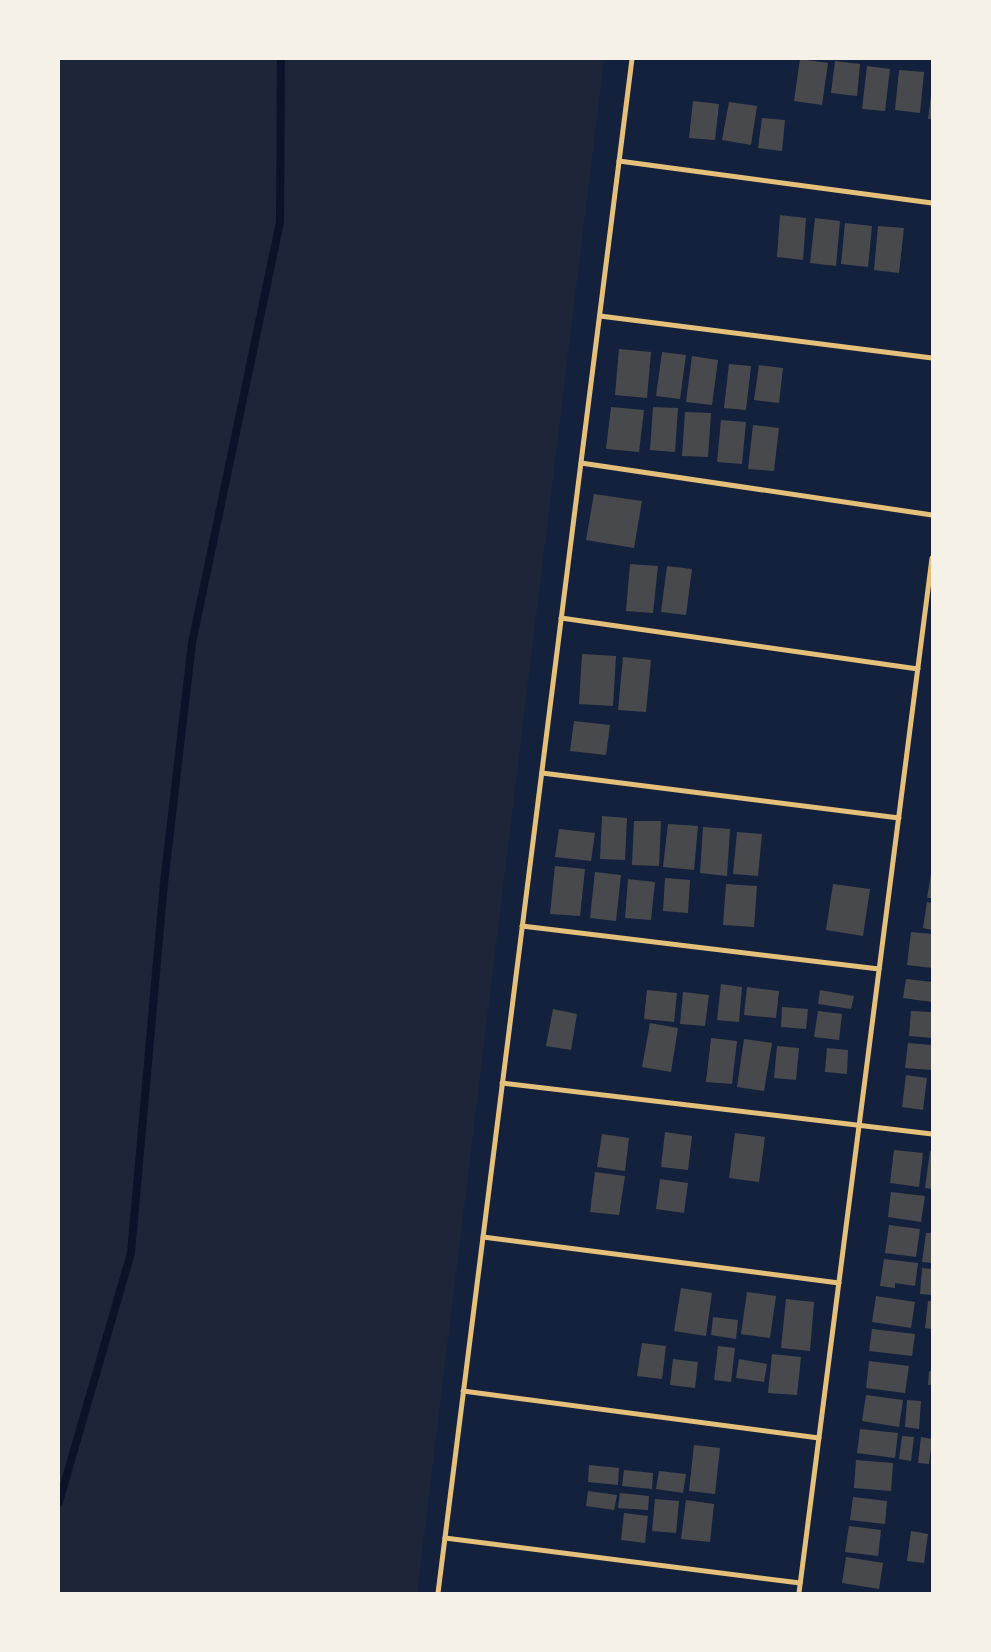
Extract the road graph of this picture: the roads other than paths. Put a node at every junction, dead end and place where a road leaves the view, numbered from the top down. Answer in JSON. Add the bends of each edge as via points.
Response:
{"nodes":[{"id":1,"x":632,"y":59,"type":"edge"},
{"id":2,"x":619,"y":161,"type":"junction"},
{"id":3,"x":932,"y":203,"type":"edge"},
{"id":4,"x":600,"y":316,"type":"junction"},
{"id":5,"x":932,"y":358,"type":"edge"},
{"id":6,"x":581,"y":463,"type":"junction"},
{"id":7,"x":932,"y":515,"type":"edge"},
{"id":8,"x":932,"y":558,"type":"edge"},
{"id":9,"x":562,"y":618,"type":"junction"},
{"id":10,"x":918,"y":668,"type":"junction"},
{"id":11,"x":542,"y":773,"type":"junction"},
{"id":12,"x":899,"y":818,"type":"junction"},
{"id":13,"x":522,"y":926,"type":"junction"},
{"id":14,"x":879,"y":969,"type":"junction"},
{"id":15,"x":502,"y":1083,"type":"junction"},
{"id":16,"x":859,"y":1125,"type":"junction"},
{"id":17,"x":932,"y":1134,"type":"edge"},
{"id":18,"x":483,"y":1237,"type":"junction"},
{"id":19,"x":839,"y":1283,"type":"junction"},
{"id":20,"x":463,"y":1391,"type":"junction"},
{"id":21,"x":819,"y":1438,"type":"junction"},
{"id":22,"x":445,"y":1538,"type":"junction"},
{"id":23,"x":800,"y":1583,"type":"junction"},
{"id":24,"x":438,"y":1593,"type":"edge"},
{"id":25,"x":799,"y":1593,"type":"edge"}],
"edges":[{"from":1,"to":2,"type":"street"},
{"from":2,"to":3,"type":"street"},
{"from":2,"to":4,"type":"street"},
{"from":4,"to":5,"type":"street"},
{"from":4,"to":6,"type":"street"},
{"from":6,"to":7,"type":"street"},
{"from":6,"to":9,"type":"street"},
{"from":8,"to":10,"type":"street"},
{"from":9,"to":10,"type":"street"},
{"from":9,"to":11,"type":"street"},
{"from":10,"to":12,"type":"street"},
{"from":11,"to":12,"type":"street"},
{"from":11,"to":13,"type":"street"},
{"from":12,"to":14,"type":"street"},
{"from":13,"to":14,"type":"street"},
{"from":13,"to":15,"type":"street"},
{"from":14,"to":16,"type":"street"},
{"from":15,"to":16,"type":"street"},
{"from":15,"to":18,"type":"street"},
{"from":16,"to":17,"type":"street"},
{"from":16,"to":19,"type":"street"},
{"from":18,"to":19,"type":"street"},
{"from":18,"to":20,"type":"street"},
{"from":19,"to":21,"type":"street"},
{"from":20,"to":21,"type":"street"},
{"from":20,"to":22,"type":"street"},
{"from":21,"to":23,"type":"street"},
{"from":22,"to":23,"type":"street"},
{"from":22,"to":24,"type":"street"},
{"from":23,"to":25,"type":"street"}]}
